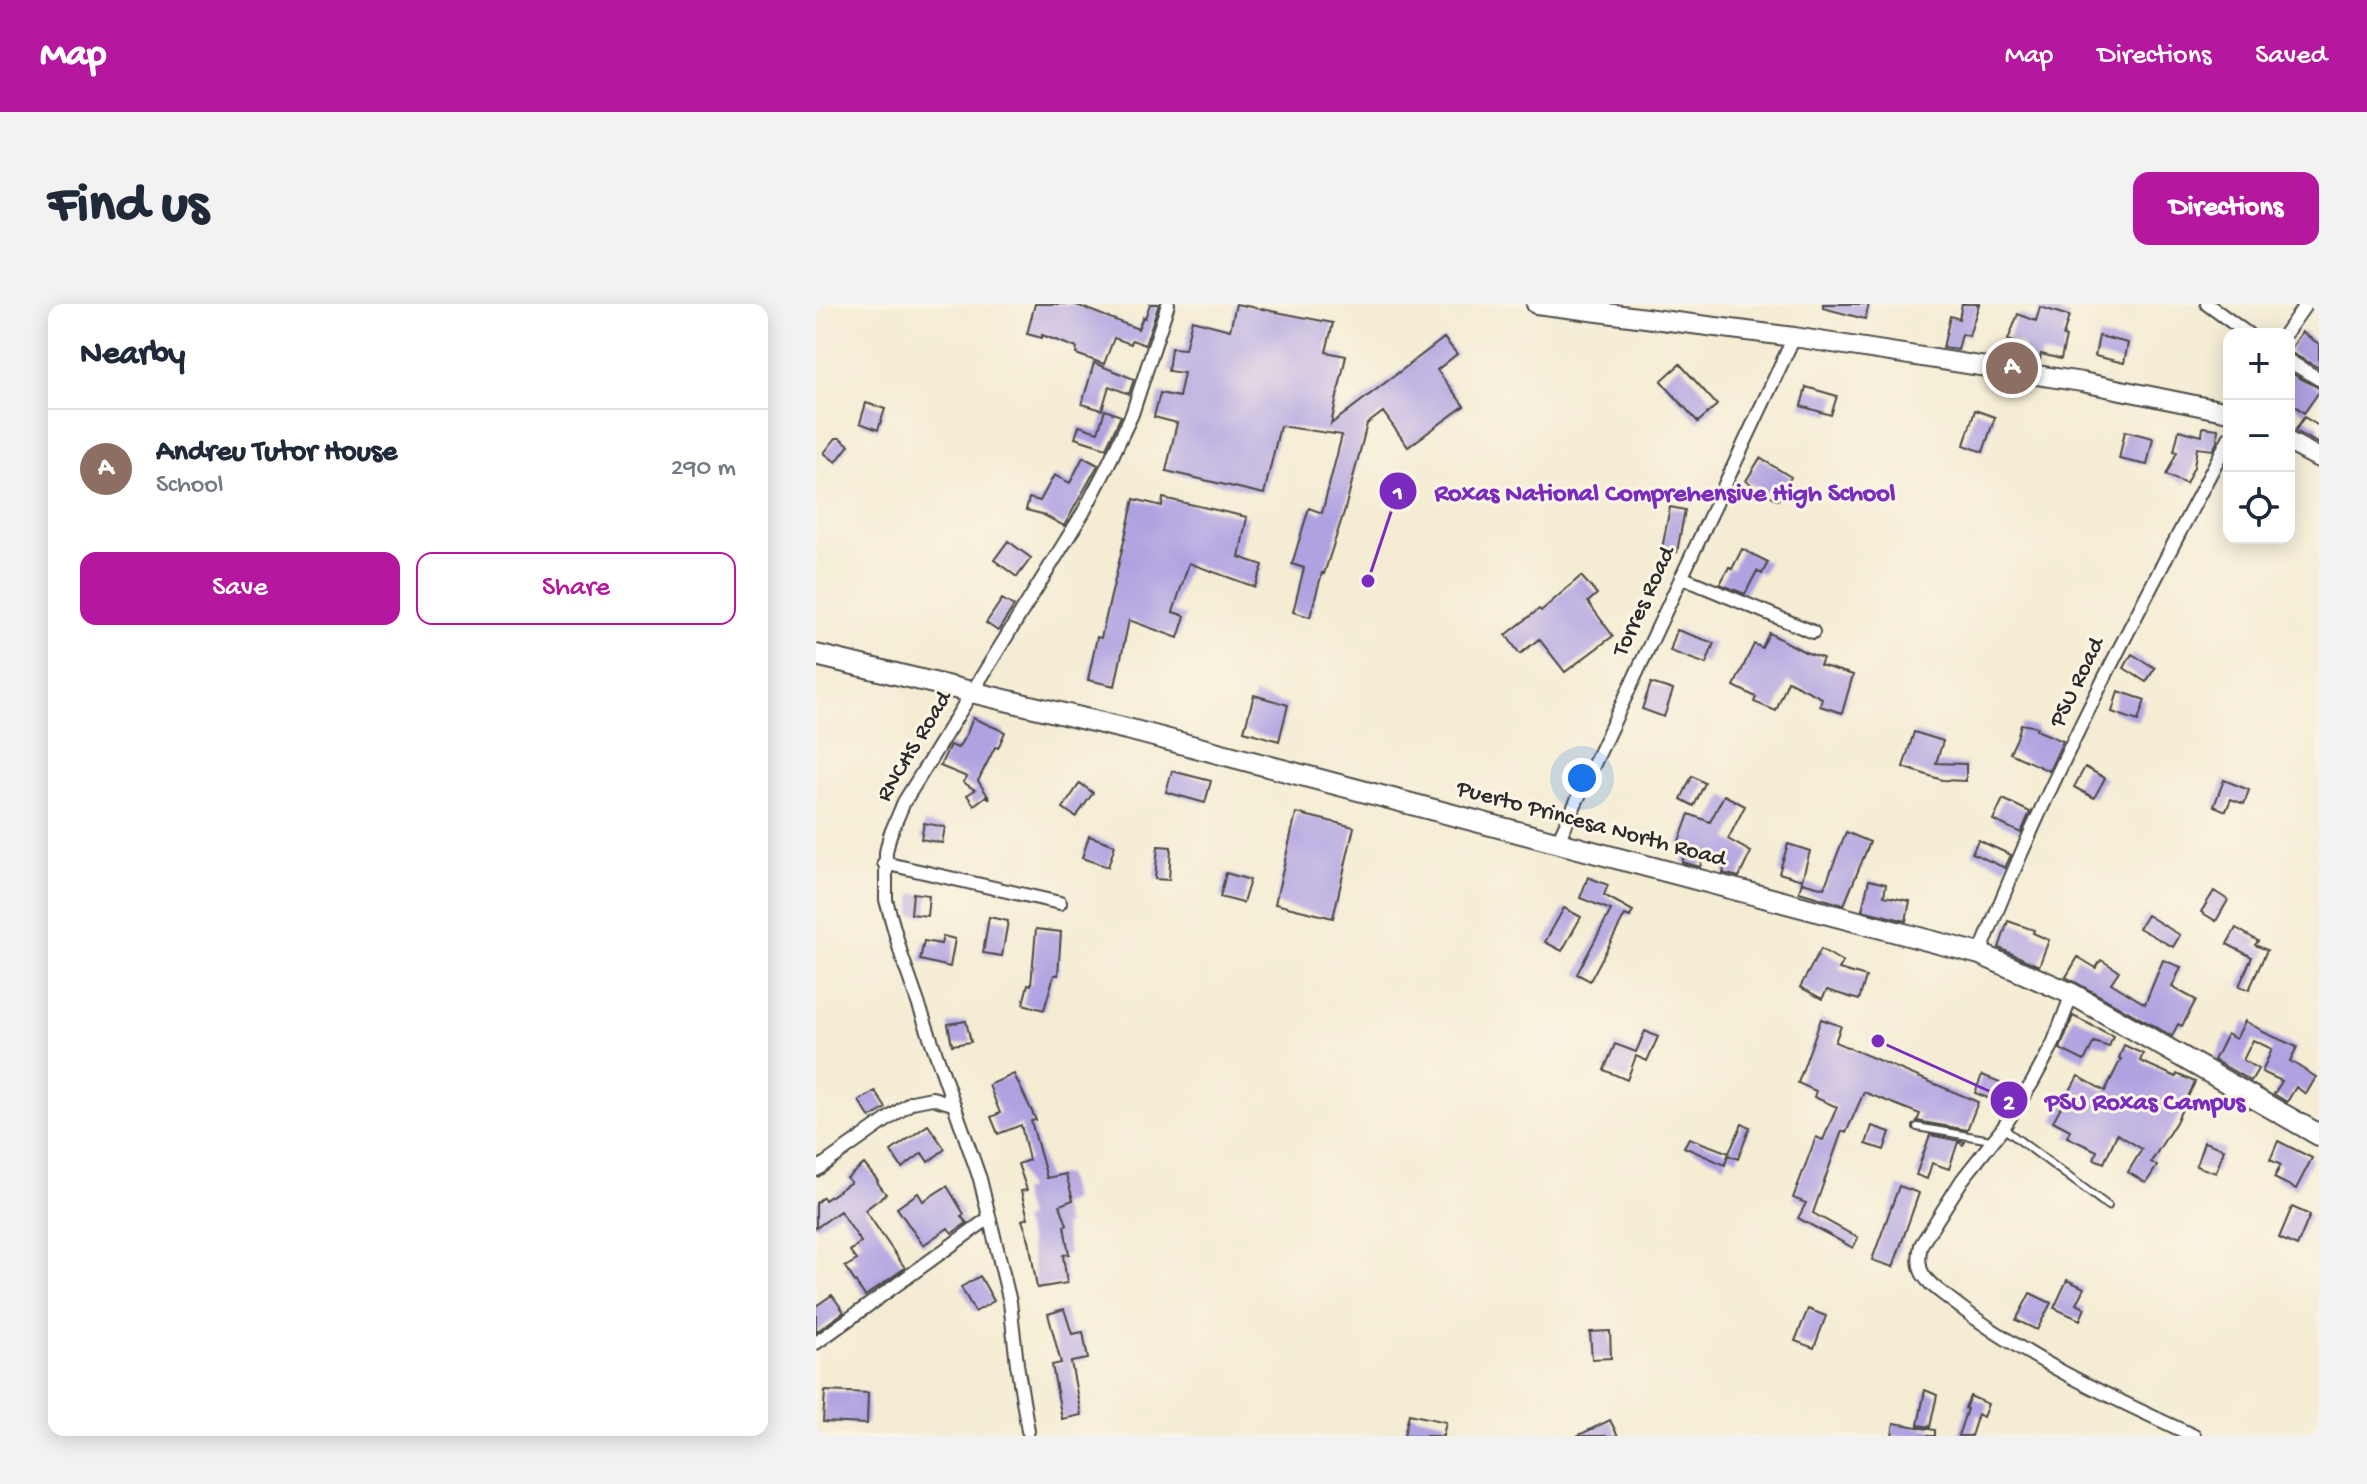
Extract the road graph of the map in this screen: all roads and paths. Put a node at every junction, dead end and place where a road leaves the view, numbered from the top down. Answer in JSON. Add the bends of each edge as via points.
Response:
{"nodes":[{"id":1,"x":1168,"y":304,"type":"edge"},
{"id":2,"x":1536,"y":304,"type":"edge"},
{"id":3,"x":2207,"y":304,"type":"edge"},
{"id":4,"x":2306,"y":304,"type":"edge"},
{"id":5,"x":2240,"y":328,"type":"edge"},
{"id":6,"x":2289,"y":328,"type":"edge"},
{"id":7,"x":1794,"y":337,"type":"junction"},
{"id":8,"x":2295,"y":365,"type":"edge"},
{"id":9,"x":2319,"y":379,"type":"edge"},
{"id":10,"x":2223,"y":411,"type":"edge"},
{"id":11,"x":2295,"y":445,"type":"edge"},
{"id":12,"x":2223,"y":450,"type":"edge"},
{"id":13,"x":2319,"y":458,"type":"edge"},
{"id":14,"x":1681,"y":577,"type":"junction"},
{"id":15,"x":1813,"y":632,"type":"dead end"},
{"id":16,"x":816,"y":655,"type":"edge"},
{"id":17,"x":974,"y":692,"type":"junction"},
{"id":18,"x":1557,"y":843,"type":"junction"},
{"id":19,"x":884,"y":863,"type":"junction"},
{"id":20,"x":1060,"y":903,"type":"dead end"},
{"id":21,"x":1980,"y":954,"type":"junction"},
{"id":22,"x":2072,"y":994,"type":"junction"},
{"id":23,"x":953,"y":1104,"type":"junction"},
{"id":24,"x":1917,"y":1127,"type":"dead end"},
{"id":25,"x":2003,"y":1128,"type":"junction"},
{"id":26,"x":2319,"y":1135,"type":"edge"},
{"id":27,"x":1991,"y":1140,"type":"junction"},
{"id":28,"x":816,"y":1170,"type":"edge"},
{"id":29,"x":2108,"y":1206,"type":"dead end"},
{"id":30,"x":989,"y":1218,"type":"junction"},
{"id":31,"x":816,"y":1343,"type":"edge"},
{"id":32,"x":1028,"y":1431,"type":"dead end"},
{"id":33,"x":2194,"y":1436,"type":"edge"}],
"edges":[{"from":1,"to":17,"type":"street","name":"RNCHS Road","via":[[1132,414],[1106,469]]},
{"from":2,"to":7,"type":"street"},
{"from":3,"to":5,"type":"street"},
{"from":4,"to":6,"type":"street"},
{"from":7,"to":10,"type":"street","via":[[2082,382]]},
{"from":7,"to":14,"type":"street","name":"Torres Road"},
{"from":8,"to":9,"type":"street"},
{"from":11,"to":13,"type":"street"},
{"from":12,"to":21,"type":"street","name":"PSU Road","via":[[2105,677]]},
{"from":14,"to":15,"type":"street"},
{"from":14,"to":18,"type":"street","name":"Torres Road"},
{"from":16,"to":17,"type":"main road","name":"Puerto Princesa North Road"},
{"from":17,"to":18,"type":"main road","name":"Puerto Princesa North Road"},
{"from":17,"to":19,"type":"street","name":"RNCHS Road","via":[[904,802]]},
{"from":18,"to":21,"type":"main road","name":"Puerto Princesa North Road"},
{"from":19,"to":20,"type":"street"},
{"from":19,"to":23,"type":"street","name":"RNCHS Road","via":[[886,900],[902,957]]},
{"from":21,"to":22,"type":"main road","name":"Puerto Princesa North Road"},
{"from":22,"to":25,"type":"street","via":[[2053,1044]]},
{"from":22,"to":26,"type":"main road","name":"Puerto Princesa North Road"},
{"from":23,"to":28,"type":"street","via":[[932,1098],[912,1102]]},
{"from":23,"to":30,"type":"street","name":"RNCHS Road"},
{"from":24,"to":27,"type":"lane"},
{"from":25,"to":27,"type":"street"},
{"from":25,"to":29,"type":"lane"},
{"from":27,"to":33,"type":"street","via":[[1921,1245],[1921,1272],[1971,1316],[2026,1351]]},
{"from":30,"to":31,"type":"street"},
{"from":30,"to":32,"type":"street","name":"RNCHS Road","via":[[1010,1302]]}]}
